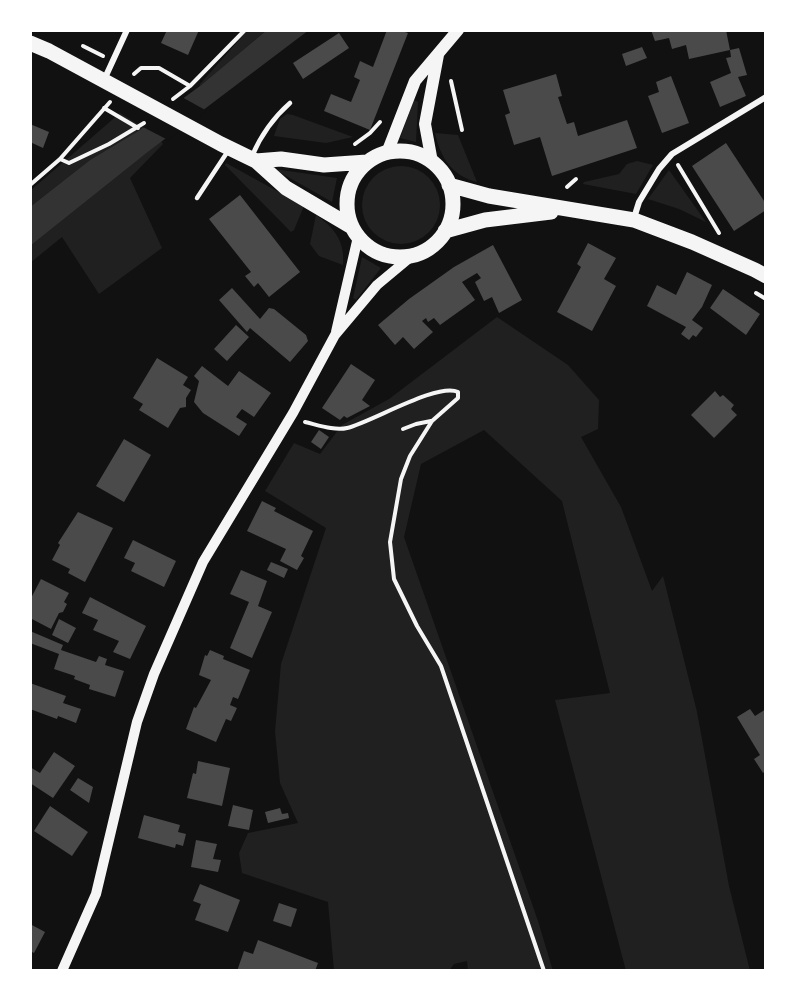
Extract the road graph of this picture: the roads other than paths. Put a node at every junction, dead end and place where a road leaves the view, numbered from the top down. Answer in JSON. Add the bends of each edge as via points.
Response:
{"nodes":[{"id":1,"x":127,"y":30,"type":"edge"},
{"id":2,"x":458,"y":30,"type":"edge"},
{"id":3,"x":30,"y":43,"type":"edge"},
{"id":4,"x":438,"y":54,"type":"junction"},
{"id":5,"x":104,"y":80,"type":"junction"},
{"id":6,"x":766,"y":97,"type":"edge"},
{"id":7,"x":290,"y":103,"type":"dead end"},
{"id":8,"x":225,"y":146,"type":"junction"},
{"id":9,"x":387,"y":153,"type":"junction"},
{"id":10,"x":254,"y":160,"type":"junction"},
{"id":11,"x":367,"y":162,"type":"junction"},
{"id":12,"x":432,"y":162,"type":"junction"},
{"id":13,"x":449,"y":185,"type":"junction"},
{"id":14,"x":197,"y":198,"type":"dead end"},
{"id":15,"x":568,"y":210,"type":"junction"},
{"id":16,"x":634,"y":220,"type":"junction"},
{"id":17,"x":445,"y":231,"type":"junction"},
{"id":18,"x":355,"y":232,"type":"junction"},
{"id":19,"x":412,"y":255,"type":"junction"},
{"id":20,"x":766,"y":276,"type":"edge"},
{"id":21,"x":335,"y":335,"type":"junction"},
{"id":22,"x":62,"y":971,"type":"edge"}],
"edges":[{"from":1,"to":5,"type":"street"},
{"from":2,"to":4,"type":"main road"},
{"from":3,"to":5,"type":"main road"},
{"from":4,"to":9,"type":"main road","via":[[415,81]]},
{"from":4,"to":12,"type":"main road","via":[[426,124]]},
{"from":5,"to":8,"type":"main road"},
{"from":6,"to":16,"type":"street","via":[[672,154],[639,202]]},
{"from":7,"to":10,"type":"lane","via":[[266,130]]},
{"from":8,"to":10,"type":"main road"},
{"from":8,"to":14,"type":"lane"},
{"from":9,"to":11,"type":"main road"},
{"from":9,"to":12,"type":"main road","via":[[417,154]]},
{"from":10,"to":11,"type":"main road","via":[[324,165]]},
{"from":10,"to":18,"type":"main road","via":[[286,188]]},
{"from":11,"to":18,"type":"main road","via":[[355,175],[348,192],[347,210]]},
{"from":12,"to":13,"type":"main road"},
{"from":13,"to":15,"type":"main road"},
{"from":13,"to":17,"type":"main road","via":[[453,201]]},
{"from":15,"to":16,"type":"main road"},
{"from":15,"to":17,"type":"main road","via":[[485,220]]},
{"from":16,"to":20,"type":"main road"},
{"from":17,"to":19,"type":"main road","via":[[431,246]]},
{"from":18,"to":19,"type":"main road","via":[[382,254]]},
{"from":18,"to":21,"type":"street"},
{"from":19,"to":21,"type":"street","via":[[377,285]]},
{"from":21,"to":22,"type":"street","via":[[203,562],[154,674],[137,722],[96,894]]}]}
